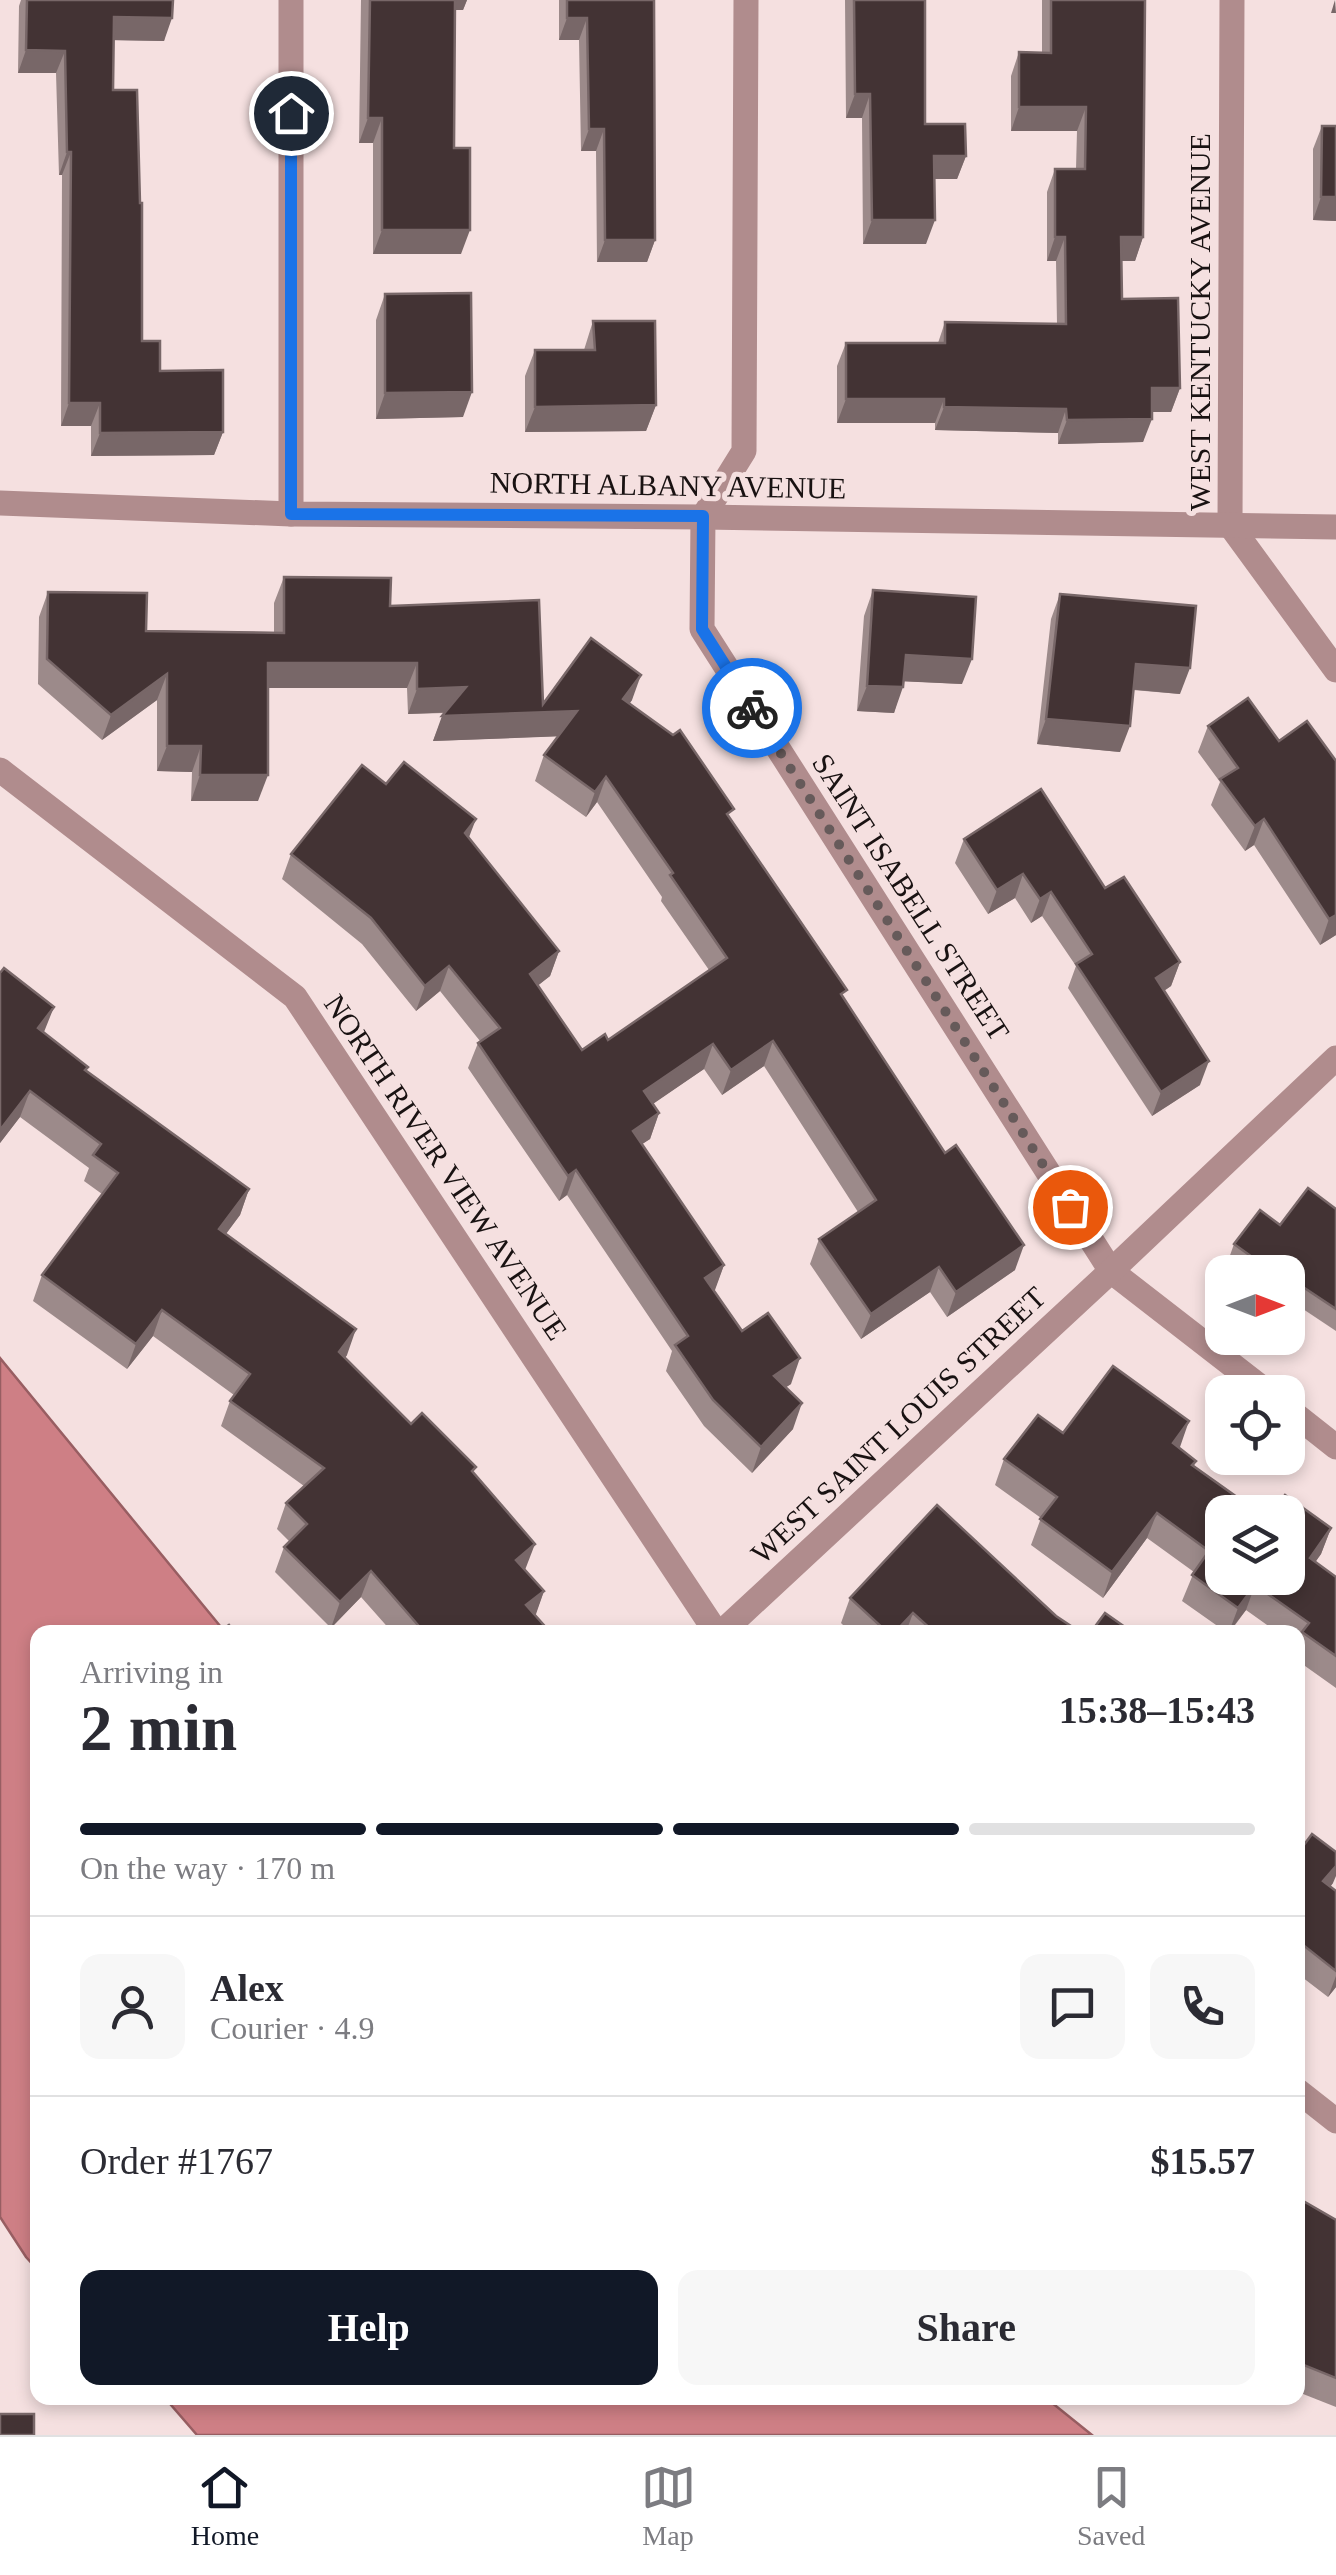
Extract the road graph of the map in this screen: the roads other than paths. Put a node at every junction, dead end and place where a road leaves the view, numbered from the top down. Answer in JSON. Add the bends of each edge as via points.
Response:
{"nodes":[{"id":1,"x":291,"y":0,"type":"edge"},
{"id":2,"x":746,"y":0,"type":"edge"},
{"id":3,"x":1232,"y":0,"type":"edge"},
{"id":4,"x":0,"y":503,"type":"edge"},
{"id":5,"x":291,"y":514,"type":"junction"},
{"id":6,"x":703,"y":516,"type":"junction"},
{"id":7,"x":1230,"y":526,"type":"junction"},
{"id":8,"x":1336,"y":527,"type":"edge"},
{"id":9,"x":1336,"y":670,"type":"edge"},
{"id":10,"x":0,"y":770,"type":"edge"},
{"id":11,"x":1336,"y":1058,"type":"edge"},
{"id":12,"x":1112,"y":1271,"type":"junction"},
{"id":13,"x":1245,"y":1375,"type":"edge"},
{"id":14,"x":1305,"y":1422,"type":"edge"},
{"id":15,"x":1336,"y":1447,"type":"edge"},
{"id":16,"x":714,"y":1625,"type":"edge"},
{"id":17,"x":727,"y":1625,"type":"edge"},
{"id":18,"x":1305,"y":2097,"type":"edge"},
{"id":19,"x":1336,"y":2121,"type":"edge"}],
"edges":[{"from":1,"to":5,"type":"street"},
{"from":2,"to":6,"type":"street","via":[[744,451]]},
{"from":3,"to":7,"type":"street","name":"WEST KENTUCKY AVENUE"},
{"from":4,"to":5,"type":"street","name":"NORTH ALBANY AVENUE"},
{"from":5,"to":6,"type":"street","name":"NORTH ALBANY AVENUE"},
{"from":6,"to":7,"type":"street","name":"NORTH ALBANY AVENUE"},
{"from":6,"to":12,"type":"street","name":"SAINT ISABELL STREET","via":[[702,629]]},
{"from":7,"to":8,"type":"street","name":"NORTH ALBANY AVENUE"},
{"from":7,"to":9,"type":"street","name":"WEST KENTUCKY AVENUE"},
{"from":10,"to":16,"type":"street","name":"NORTH RIVER VIEW AVENUE","via":[[295,997]]},
{"from":11,"to":12,"type":"street","name":"WEST SAINT LOUIS STREET"},
{"from":12,"to":13,"type":"street","name":"SAINT ISABELL STREET"},
{"from":12,"to":17,"type":"street","name":"WEST SAINT LOUIS STREET"},
{"from":14,"to":15,"type":"street"},
{"from":18,"to":19,"type":"street"}]}
